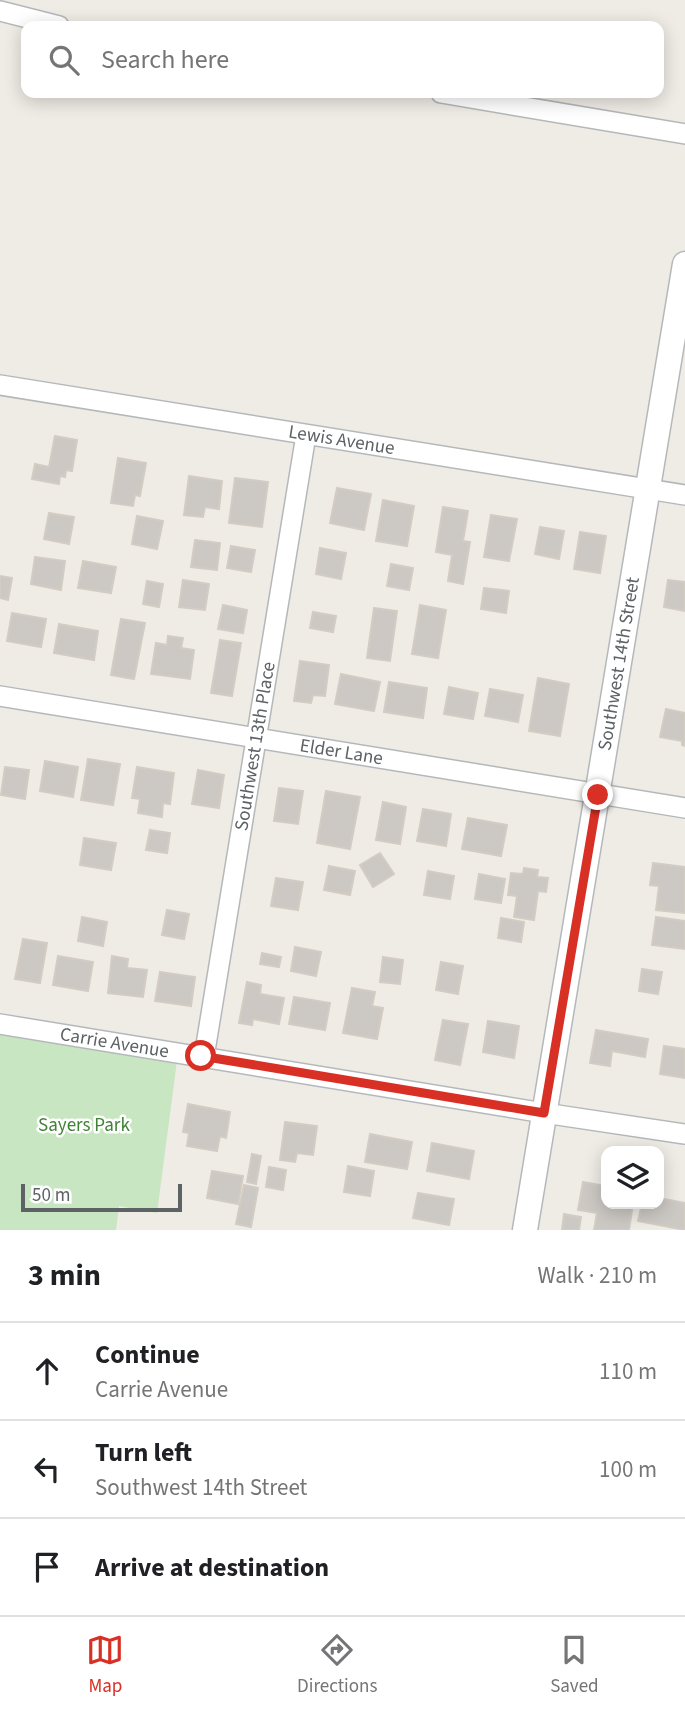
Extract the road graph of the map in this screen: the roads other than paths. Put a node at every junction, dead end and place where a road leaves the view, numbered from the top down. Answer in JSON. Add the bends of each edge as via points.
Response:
{"nodes":[{"id":1,"x":0,"y":11,"type":"edge"},
{"id":2,"x":40,"y":21,"type":"edge"},
{"id":3,"x":471,"y":98,"type":"edge"},
{"id":4,"x":685,"y":134,"type":"edge"},
{"id":5,"x":685,"y":264,"type":"edge"},
{"id":6,"x":0,"y":385,"type":"edge"},
{"id":7,"x":306,"y":435,"type":"junction"},
{"id":8,"x":648,"y":490,"type":"junction"},
{"id":9,"x":685,"y":495,"type":"edge"},
{"id":10,"x":0,"y":696,"type":"edge"},
{"id":11,"x":257,"y":738,"type":"junction"},
{"id":12,"x":598,"y":795,"type":"junction"},
{"id":13,"x":685,"y":808,"type":"edge"},
{"id":14,"x":0,"y":1024,"type":"edge"},
{"id":15,"x":204,"y":1057,"type":"junction"},
{"id":16,"x":544,"y":1113,"type":"junction"},
{"id":17,"x":685,"y":1134,"type":"edge"},
{"id":18,"x":525,"y":1230,"type":"edge"}],
"edges":[{"from":1,"to":2,"type":"street"},
{"from":3,"to":4,"type":"street"},
{"from":5,"to":8,"type":"street","name":"Southwest 14th Street"},
{"from":6,"to":7,"type":"street","name":"Lewis Avenue"},
{"from":7,"to":8,"type":"street","name":"Lewis Avenue"},
{"from":7,"to":11,"type":"street","name":"Southwest 13th Place"},
{"from":8,"to":9,"type":"street","name":"Lewis Avenue"},
{"from":8,"to":12,"type":"street","name":"Southwest 14th Street"},
{"from":10,"to":11,"type":"street","name":"Elder Lane"},
{"from":11,"to":12,"type":"street","name":"Elder Lane"},
{"from":11,"to":15,"type":"street","name":"Southwest 13th Place"},
{"from":12,"to":13,"type":"street","name":"Elder Lane"},
{"from":12,"to":16,"type":"street","name":"Southwest 14th Street"},
{"from":14,"to":15,"type":"street","name":"Carrie Avenue"},
{"from":15,"to":16,"type":"street","name":"Carrie Avenue"},
{"from":16,"to":17,"type":"street","name":"Carrie Avenue"},
{"from":16,"to":18,"type":"street","name":"Southwest 14th Street"}]}
